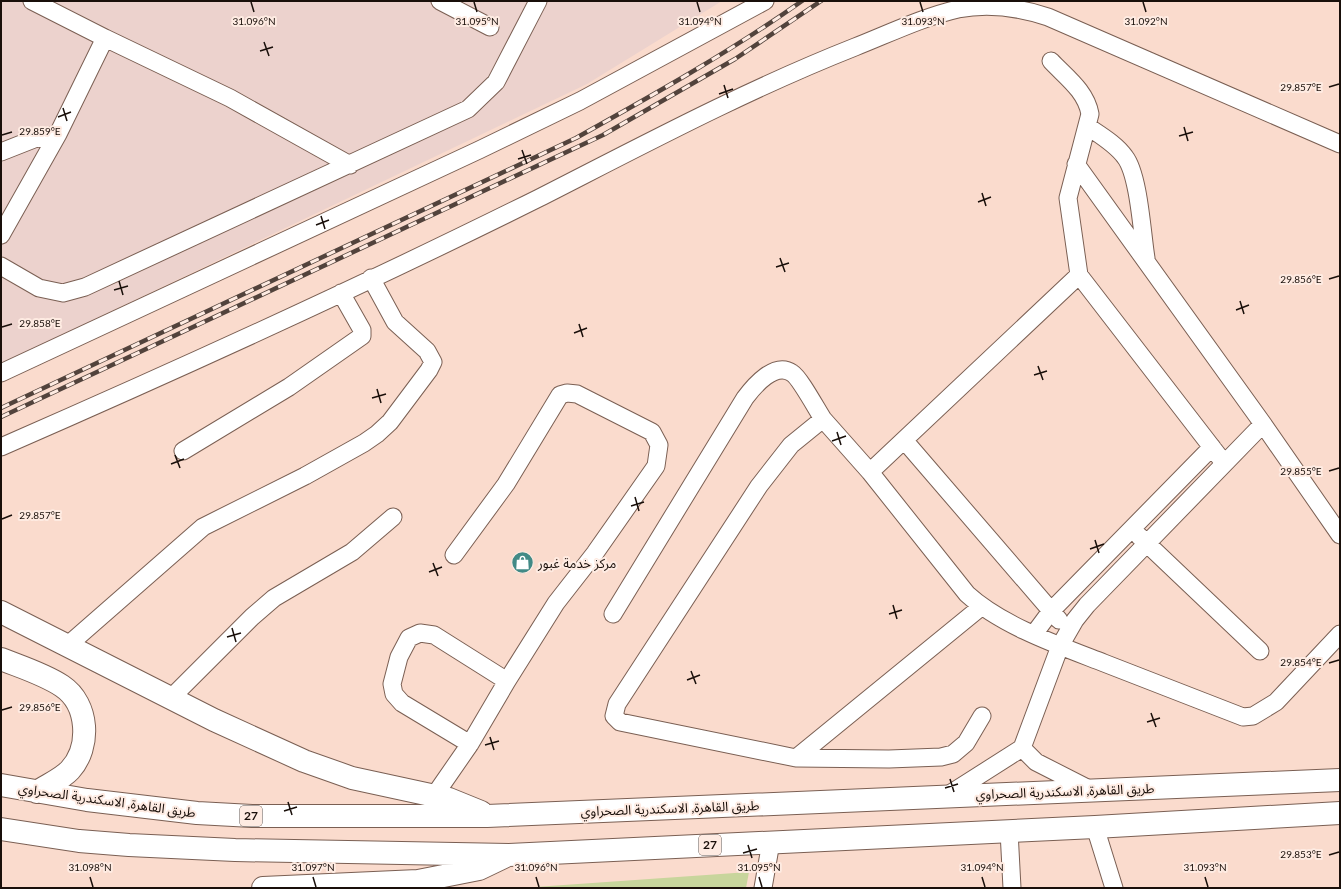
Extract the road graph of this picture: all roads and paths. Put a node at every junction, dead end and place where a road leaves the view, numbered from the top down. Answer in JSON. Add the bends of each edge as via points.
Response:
{"nodes":[{"id":1,"x":32,"y":1,"type":"edge"},
{"id":2,"x":440,"y":1,"type":"edge"},
{"id":3,"x":538,"y":1,"type":"edge"},
{"id":4,"x":765,"y":1,"type":"edge"},
{"id":5,"x":980,"y":3,"type":"edge"},
{"id":6,"x":490,"y":27,"type":"dead end"},
{"id":7,"x":105,"y":38,"type":"junction"},
{"id":8,"x":1051,"y":61,"type":"dead end"},
{"id":9,"x":1087,"y":126,"type":"junction"},
{"id":10,"x":58,"y":134,"type":"junction"},
{"id":11,"x":1340,"y":144,"type":"edge"},
{"id":12,"x":1,"y":152,"type":"edge"},
{"id":13,"x":1076,"y":164,"type":"junction"},
{"id":14,"x":350,"y":165,"type":"junction"},
{"id":15,"x":1,"y":235,"type":"edge"},
{"id":16,"x":1146,"y":260,"type":"junction"},
{"id":17,"x":1,"y":266,"type":"edge"},
{"id":18,"x":1079,"y":275,"type":"junction"},
{"id":19,"x":371,"y":278,"type":"junction"},
{"id":20,"x":341,"y":293,"type":"junction"},
{"id":21,"x":1,"y":373,"type":"edge"},
{"id":22,"x":823,"y":419,"type":"junction"},
{"id":23,"x":1263,"y":424,"type":"junction"},
{"id":24,"x":904,"y":440,"type":"junction"},
{"id":25,"x":1,"y":447,"type":"edge"},
{"id":26,"x":1212,"y":447,"type":"junction"},
{"id":27,"x":183,"y":451,"type":"dead end"},
{"id":28,"x":1224,"y":463,"type":"junction"},
{"id":29,"x":870,"y":472,"type":"junction"},
{"id":30,"x":393,"y":517,"type":"dead end"},
{"id":31,"x":1132,"y":528,"type":"junction"},
{"id":32,"x":1340,"y":535,"type":"edge"},
{"id":33,"x":1147,"y":543,"type":"junction"},
{"id":34,"x":454,"y":555,"type":"dead end"},
{"id":35,"x":981,"y":607,"type":"junction"},
{"id":36,"x":1051,"y":611,"type":"junction"},
{"id":37,"x":1,"y":612,"type":"edge"},
{"id":38,"x":613,"y":614,"type":"dead end"},
{"id":39,"x":1068,"y":631,"type":"junction"},
{"id":40,"x":1034,"y":634,"type":"junction"},
{"id":41,"x":1340,"y":634,"type":"edge"},
{"id":42,"x":67,"y":646,"type":"junction"},
{"id":43,"x":1060,"y":646,"type":"junction"},
{"id":44,"x":1260,"y":652,"type":"dead end"},
{"id":45,"x":1,"y":659,"type":"edge"},
{"id":46,"x":507,"y":681,"type":"junction"},
{"id":47,"x":171,"y":698,"type":"junction"},
{"id":48,"x":982,"y":716,"type":"dead end"},
{"id":49,"x":470,"y":744,"type":"junction"},
{"id":50,"x":1022,"y":748,"type":"junction"},
{"id":51,"x":796,"y":758,"type":"junction"},
{"id":52,"x":1340,"y":780,"type":"edge"},
{"id":53,"x":19,"y":788,"type":"edge"},
{"id":54,"x":1091,"y":790,"type":"junction"},
{"id":55,"x":434,"y":796,"type":"junction"},
{"id":56,"x":945,"y":796,"type":"junction"},
{"id":57,"x":1340,"y":813,"type":"edge"},
{"id":58,"x":487,"y":816,"type":"junction"},
{"id":59,"x":1095,"y":827,"type":"junction"},
{"id":60,"x":1,"y":828,"type":"edge"},
{"id":61,"x":1009,"y":831,"type":"junction"},
{"id":62,"x":771,"y":842,"type":"junction"},
{"id":63,"x":509,"y":855,"type":"junction"},
{"id":64,"x":439,"y":883,"type":"edge"},
{"id":65,"x":263,"y":888,"type":"edge"},
{"id":66,"x":763,"y":888,"type":"edge"},
{"id":67,"x":1012,"y":888,"type":"edge"},
{"id":68,"x":1110,"y":888,"type":"edge"}],
"edges":[{"from":1,"to":7,"type":"street"},
{"from":2,"to":6,"type":"street"},
{"from":3,"to":14,"type":"street","via":[[496,82],[478,102]]},
{"from":4,"to":21,"type":"street","via":[[560,110]]},
{"from":5,"to":11,"type":"street","via":[[1019,8],[1048,17]]},
{"from":5,"to":19,"type":"street","via":[[934,17],[762,86],[464,235]]},
{"from":7,"to":10,"type":"street"},
{"from":7,"to":14,"type":"street","via":[[230,98]]},
{"from":8,"to":9,"type":"street","via":[[1081,92],[1088,103],[1090,114]]},
{"from":9,"to":13,"type":"street"},
{"from":9,"to":16,"type":"street","via":[[1119,149],[1127,158],[1134,173]]},
{"from":10,"to":12,"type":"street","via":[[34,139]]},
{"from":10,"to":15,"type":"street"},
{"from":13,"to":16,"type":"street"},
{"from":13,"to":18,"type":"street","via":[[1068,198]]},
{"from":14,"to":17,"type":"street","via":[[85,288],[63,293],[39,288]]},
{"from":16,"to":23,"type":"street"},
{"from":18,"to":24,"type":"street"},
{"from":18,"to":26,"type":"street"},
{"from":19,"to":20,"type":"street"},
{"from":19,"to":42,"type":"street","via":[[395,322],[427,351],[433,362],[390,422],[358,447],[203,527]]},
{"from":20,"to":25,"type":"street"},
{"from":20,"to":27,"type":"street","via":[[362,330],[362,336],[289,387]]},
{"from":22,"to":29,"type":"street"},
{"from":22,"to":38,"type":"street","via":[[793,373],[789,371],[784,369],[773,372],[753,387]]},
{"from":22,"to":51,"type":"street","via":[[791,445],[759,486],[617,704],[614,716],[620,722]]},
{"from":23,"to":28,"type":"street"},
{"from":23,"to":32,"type":"street"},
{"from":24,"to":29,"type":"street"},
{"from":24,"to":36,"type":"street"},
{"from":26,"to":28,"type":"street"},
{"from":26,"to":31,"type":"street"},
{"from":28,"to":33,"type":"street"},
{"from":29,"to":35,"type":"street","via":[[967,594]]},
{"from":30,"to":47,"type":"street","via":[[352,552],[274,598]]},
{"from":31,"to":33,"type":"street"},
{"from":31,"to":36,"type":"street"},
{"from":33,"to":39,"type":"street","via":[[1086,606]]},
{"from":33,"to":44,"type":"street"},
{"from":34,"to":46,"type":"street","via":[[506,484],[560,395],[567,392],[578,394],[652,432],[659,445],[656,466],[595,553],[556,603]]},
{"from":35,"to":40,"type":"street"},
{"from":35,"to":51,"type":"street"},
{"from":36,"to":39,"type":"street"},
{"from":36,"to":40,"type":"street"},
{"from":37,"to":42,"type":"highway"},
{"from":39,"to":43,"type":"street"},
{"from":40,"to":43,"type":"street"},
{"from":41,"to":43,"type":"street","via":[[1276,702],[1253,716],[1243,717]]},
{"from":42,"to":47,"type":"highway"},
{"from":43,"to":50,"type":"street"},
{"from":45,"to":53,"type":"highway","via":[[63,686],[78,704],[85,727],[82,750],[70,770]]},
{"from":46,"to":49,"type":"street"},
{"from":46,"to":49,"type":"street","via":[[434,635],[420,633],[409,638],[399,657],[392,684],[394,694],[402,703]]},
{"from":47,"to":55,"type":"highway","via":[[259,742],[304,761],[352,778]]},
{"from":48,"to":51,"type":"street","via":[[966,743],[953,754],[940,757]]},
{"from":49,"to":55,"type":"street"},
{"from":50,"to":54,"type":"street","via":[[1036,762]]},
{"from":50,"to":56,"type":"street"},
{"from":52,"to":54,"type":"highway","name":"طريق القاهرة, الاسكندرية الصحراوي","number":"27"},
{"from":53,"to":58,"type":"highway","name":"طريق القاهرة, الاسكندرية الصحراوي","number":"27","via":[[142,808],[197,813],[260,816]]},
{"from":54,"to":56,"type":"highway","name":"طريق القاهرة, الاسكندرية الصحراوي","number":"27"},
{"from":55,"to":58,"type":"highway","via":[[462,803]]},
{"from":56,"to":58,"type":"highway","name":"طريق القاهرة, الاسكندرية الصحراوي","number":"27"},
{"from":57,"to":59,"type":"highway","number":"27"},
{"from":59,"to":61,"type":"highway","number":"27"},
{"from":59,"to":68,"type":"street"},
{"from":60,"to":63,"type":"highway","number":"27","via":[[129,845],[235,850]]},
{"from":61,"to":62,"type":"highway","number":"27"},
{"from":61,"to":67,"type":"street"},
{"from":62,"to":63,"type":"highway","number":"27"},
{"from":62,"to":66,"type":"street"},
{"from":63,"to":64,"type":"highway"},
{"from":64,"to":65,"type":"highway"}]}
